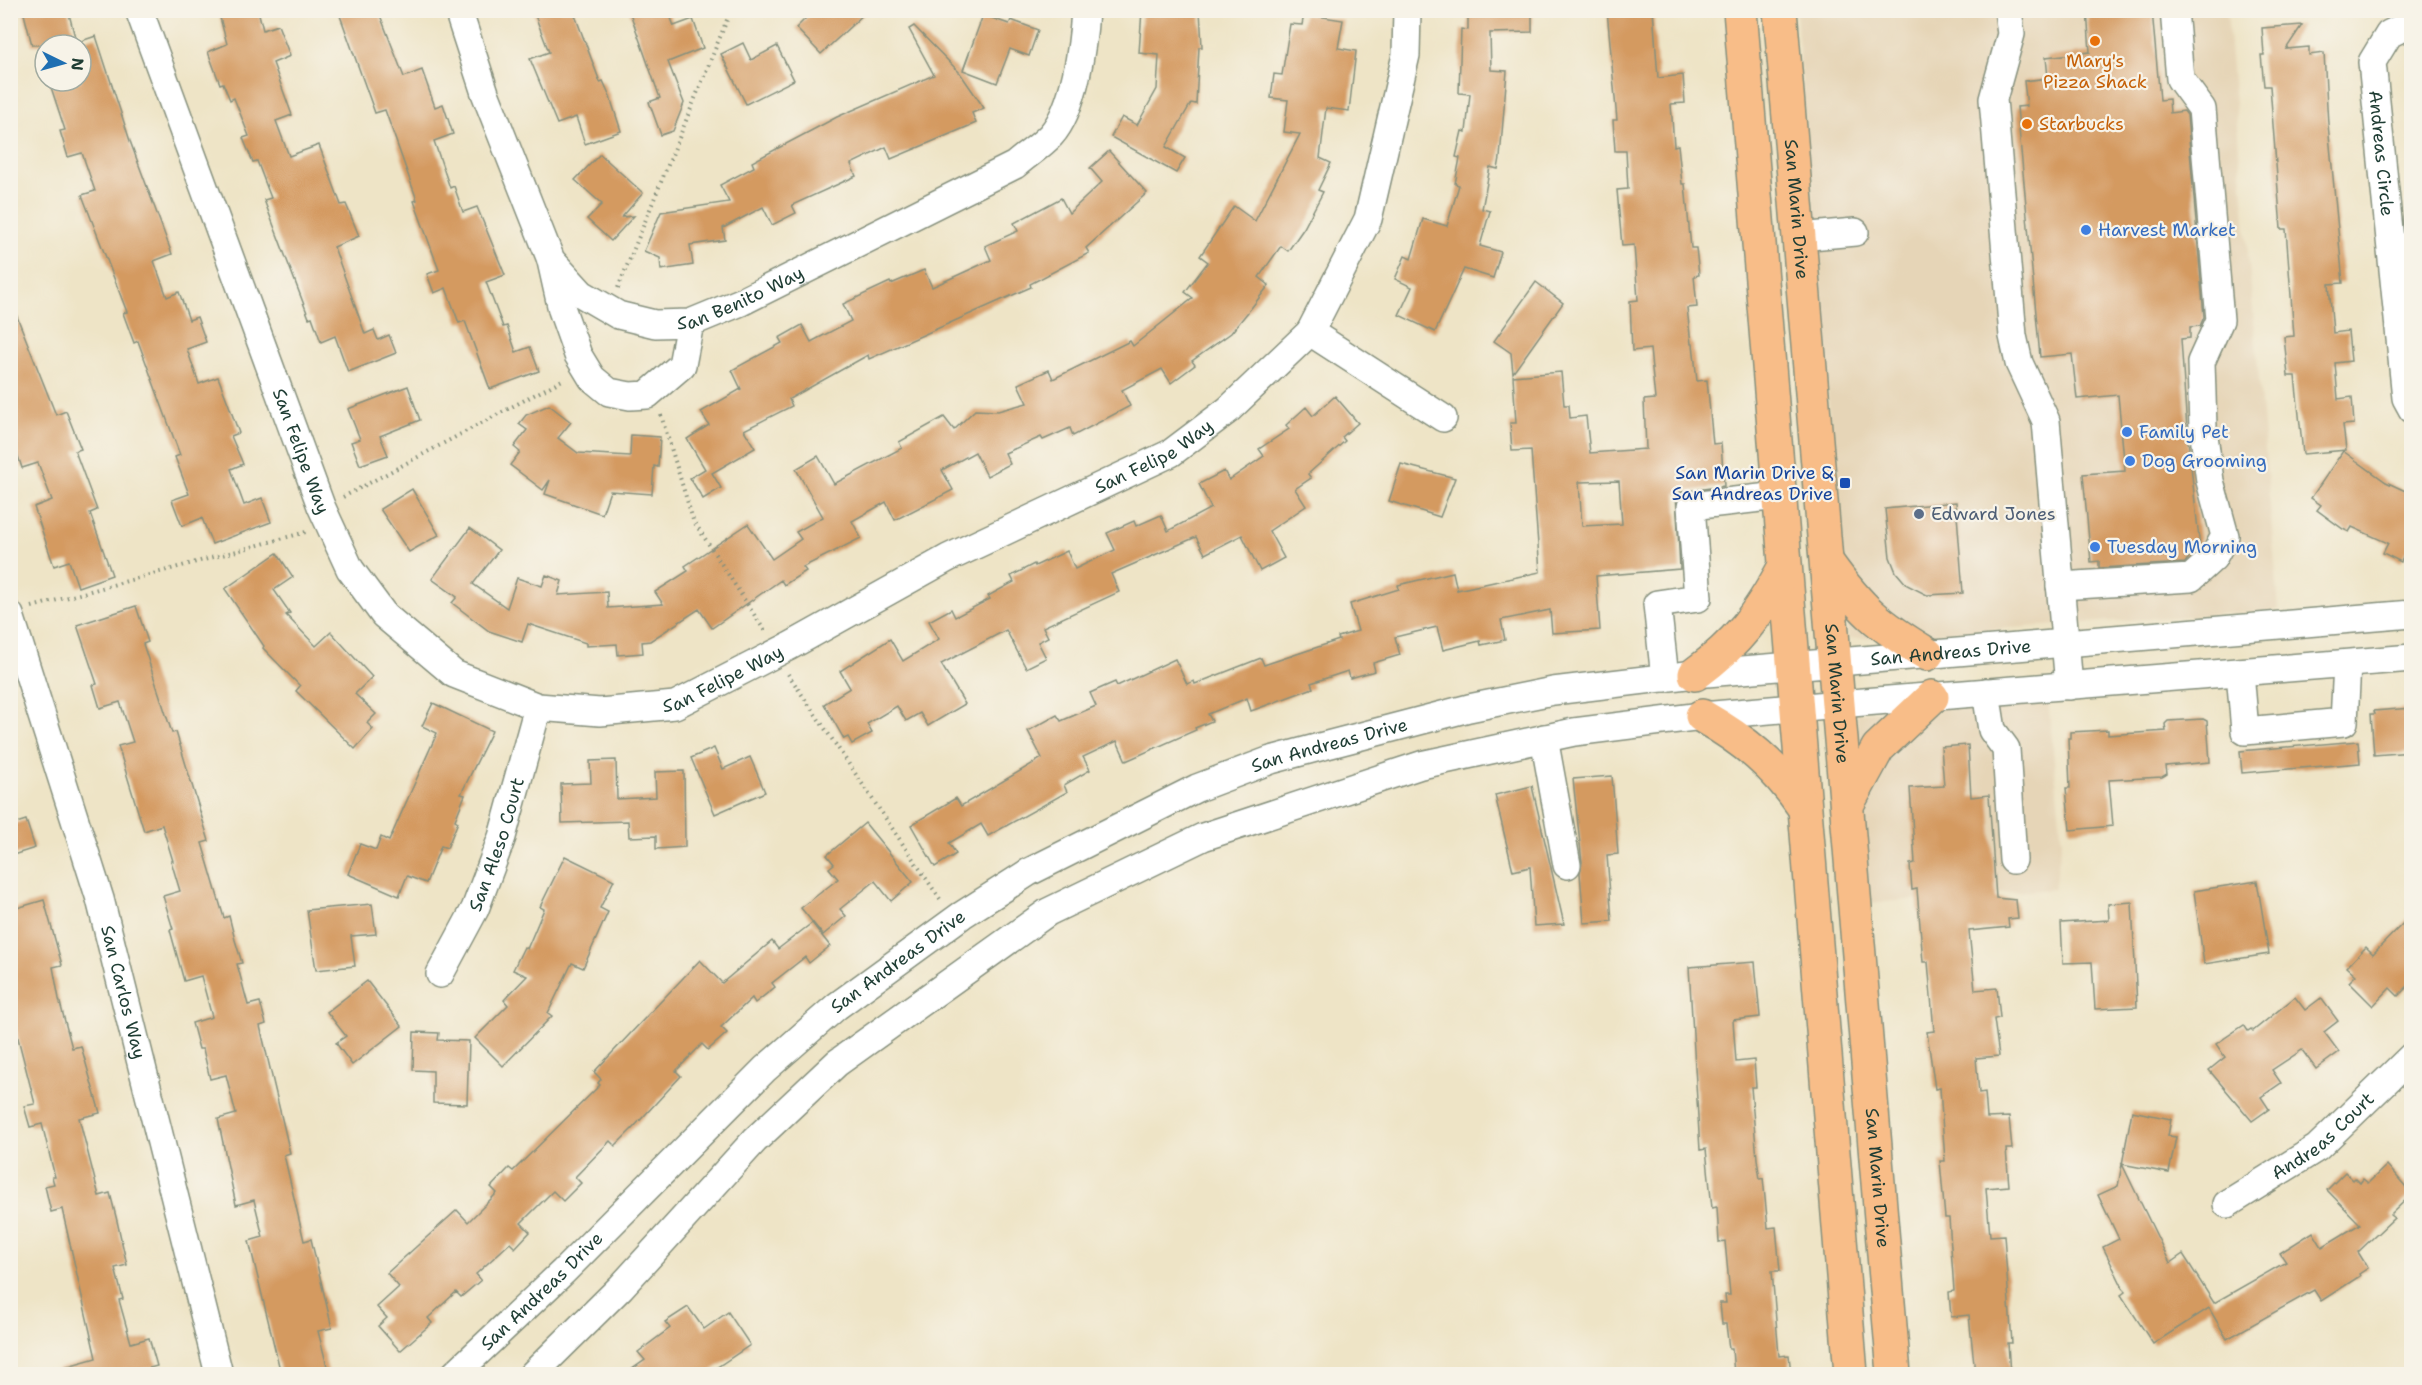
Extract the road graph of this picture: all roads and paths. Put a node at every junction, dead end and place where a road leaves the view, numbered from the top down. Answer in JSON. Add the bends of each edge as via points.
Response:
{"nodes":[{"id":1,"x":139,"y":10,"type":"edge"},
{"id":2,"x":458,"y":10,"type":"edge"},
{"id":3,"x":730,"y":10,"type":"edge"},
{"id":4,"x":1085,"y":10,"type":"edge"},
{"id":5,"x":1407,"y":10,"type":"edge"},
{"id":6,"x":1740,"y":10,"type":"edge"},
{"id":7,"x":1780,"y":10,"type":"edge"},
{"id":8,"x":2008,"y":10,"type":"edge"},
{"id":9,"x":2174,"y":10,"type":"edge"},
{"id":10,"x":2412,"y":23,"type":"edge"},
{"id":11,"x":1855,"y":232,"type":"dead end"},
{"id":12,"x":1799,"y":237,"type":"junction"},
{"id":13,"x":550,"y":260,"type":"junction"},
{"id":14,"x":607,"y":284,"type":"dead end"},
{"id":15,"x":690,"y":322,"type":"junction"},
{"id":16,"x":1310,"y":332,"type":"junction"},
{"id":17,"x":571,"y":376,"type":"dead end"},
{"id":18,"x":658,"y":406,"type":"dead end"},
{"id":19,"x":2412,"y":409,"type":"edge"},
{"id":20,"x":1443,"y":418,"type":"dead end"},
{"id":21,"x":336,"y":488,"type":"dead end"},
{"id":22,"x":1779,"y":496,"type":"junction"},
{"id":23,"x":306,"y":522,"type":"dead end"},
{"id":24,"x":1828,"y":563,"type":"junction"},
{"id":25,"x":1784,"y":568,"type":"junction"},
{"id":26,"x":2060,"y":586,"type":"junction"},
{"id":27,"x":21,"y":611,"type":"edge"},
{"id":28,"x":2412,"y":614,"type":"edge"},
{"id":29,"x":773,"y":632,"type":"dead end"},
{"id":30,"x":2064,"y":641,"type":"junction"},
{"id":31,"x":1927,"y":654,"type":"junction"},
{"id":32,"x":2412,"y":658,"type":"edge"},
{"id":33,"x":1836,"y":662,"type":"junction"},
{"id":34,"x":2347,"y":663,"type":"junction"},
{"id":35,"x":1792,"y":666,"type":"junction"},
{"id":36,"x":793,"y":667,"type":"dead end"},
{"id":37,"x":2240,"y":672,"type":"junction"},
{"id":38,"x":1680,"y":676,"type":"junction"},
{"id":39,"x":2069,"y":686,"type":"junction"},
{"id":40,"x":1986,"y":692,"type":"junction"},
{"id":41,"x":1932,"y":697,"type":"junction"},
{"id":42,"x":1839,"y":704,"type":"junction"},
{"id":43,"x":538,"y":707,"type":"junction"},
{"id":44,"x":1795,"y":708,"type":"junction"},
{"id":45,"x":1702,"y":716,"type":"junction"},
{"id":46,"x":1544,"y":738,"type":"junction"},
{"id":47,"x":1848,"y":804,"type":"junction"},
{"id":48,"x":1803,"y":806,"type":"junction"},
{"id":49,"x":2013,"y":860,"type":"dead end"},
{"id":50,"x":1567,"y":865,"type":"dead end"},
{"id":51,"x":942,"y":903,"type":"dead end"},
{"id":52,"x":440,"y":974,"type":"dead end"},
{"id":53,"x":2412,"y":1056,"type":"edge"},
{"id":54,"x":2227,"y":1204,"type":"dead end"},
{"id":55,"x":219,"y":1374,"type":"edge"},
{"id":56,"x":455,"y":1374,"type":"edge"},
{"id":57,"x":532,"y":1374,"type":"edge"},
{"id":58,"x":1851,"y":1374,"type":"edge"},
{"id":59,"x":1894,"y":1374,"type":"edge"}],
"edges":[{"from":1,"to":43,"type":"street","name":"San Felipe Way","via":[[321,506],[350,569],[384,615],[454,674]]},
{"from":2,"to":13,"type":"street","name":"San Benito Way","via":[[485,93]]},
{"from":3,"to":14,"type":"path","via":[[618,289]]},
{"from":4,"to":15,"type":"street","name":"San Benito Way","via":[[1083,41],[1066,106],[1052,134],[1015,165],[751,297]]},
{"from":5,"to":16,"type":"street","name":"San Felipe Way","via":[[1407,55],[1368,219]]},
{"from":6,"to":22,"type":"main road"},
{"from":7,"to":12,"type":"main road","name":"San Marin Drive"},
{"from":8,"to":26,"type":"street","via":[[2011,34],[1993,99],[2010,302],[2019,363],[2046,422]]},
{"from":9,"to":26,"type":"street","via":[[2180,79],[2202,109],[2220,320],[2201,362],[2203,428],[2210,482],[2225,536],[2213,558],[2191,578]]},
{"from":10,"to":19,"type":"street","name":"Andreas Circle","via":[[2389,34],[2372,62],[2406,398]]},
{"from":11,"to":12,"type":"street"},
{"from":12,"to":24,"type":"main road","name":"San Marin Drive"},
{"from":13,"to":15,"type":"street","name":"San Benito Way","via":[[582,294],[618,315],[655,324]]},
{"from":13,"to":15,"type":"street","via":[[578,355],[592,378],[609,392],[646,395],[682,365]]},
{"from":16,"to":20,"type":"street"},
{"from":16,"to":43,"type":"street","name":"San Felipe Way","via":[[1228,410],[1171,453],[948,558],[675,705],[600,712]]},
{"from":17,"to":21,"type":"path","via":[[341,499]]},
{"from":18,"to":29,"type":"path","via":[[693,520],[768,636]]},
{"from":22,"to":25,"type":"main road"},
{"from":22,"to":38,"type":"street","via":[[1691,506],[1698,598],[1657,604]]},
{"from":23,"to":27,"type":"path","via":[[309,531]]},
{"from":24,"to":31,"type":"main road","via":[[1868,614]]},
{"from":24,"to":33,"type":"main road","name":"San Marin Drive"},
{"from":25,"to":35,"type":"main road"},
{"from":25,"to":38,"type":"main road","via":[[1742,635]]},
{"from":26,"to":30,"type":"street"},
{"from":27,"to":55,"type":"street","name":"San Carlos Way","via":[[100,899]]},
{"from":28,"to":30,"type":"street","name":"San Andreas Drive"},
{"from":30,"to":31,"type":"street","name":"San Andreas Drive"},
{"from":30,"to":39,"type":"street"},
{"from":31,"to":33,"type":"street","name":"San Andreas Drive"},
{"from":32,"to":34,"type":"street"},
{"from":33,"to":35,"type":"street","name":"San Andreas Drive"},
{"from":33,"to":42,"type":"main road","name":"San Marin Drive"},
{"from":34,"to":37,"type":"street"},
{"from":34,"to":37,"type":"street","via":[[2344,722],[2245,731]]},
{"from":35,"to":38,"type":"street","name":"San Andreas Drive"},
{"from":35,"to":44,"type":"main road"},
{"from":36,"to":51,"type":"path","via":[[786,671]]},
{"from":37,"to":39,"type":"street"},
{"from":38,"to":56,"type":"street","name":"San Andreas Drive","via":[[1553,691],[1468,708],[1271,760],[1197,788],[1029,872],[837,1006],[765,1069],[563,1272]]},
{"from":39,"to":40,"type":"street"},
{"from":40,"to":41,"type":"street"},
{"from":40,"to":49,"type":"street","via":[[1992,730],[2006,749]]},
{"from":41,"to":42,"type":"street"},
{"from":41,"to":47,"type":"main road","via":[[1878,748]]},
{"from":42,"to":44,"type":"street"},
{"from":42,"to":47,"type":"main road","name":"San Marin Drive"},
{"from":43,"to":52,"type":"street","name":"San Aleso Court","via":[[502,837],[475,909]]},
{"from":44,"to":45,"type":"street"},
{"from":44,"to":48,"type":"main road"},
{"from":45,"to":46,"type":"street"},
{"from":45,"to":48,"type":"main road","via":[[1756,750],[1785,779]]},
{"from":46,"to":50,"type":"street"},
{"from":46,"to":57,"type":"street","via":[[1421,765],[1274,812],[1203,837],[1048,912],[837,1063],[755,1140],[613,1295]]},
{"from":47,"to":59,"type":"main road","name":"San Marin Drive"},
{"from":48,"to":58,"type":"main road"},
{"from":53,"to":54,"type":"street","name":"Andreas Court","via":[[2316,1148]]}]}
